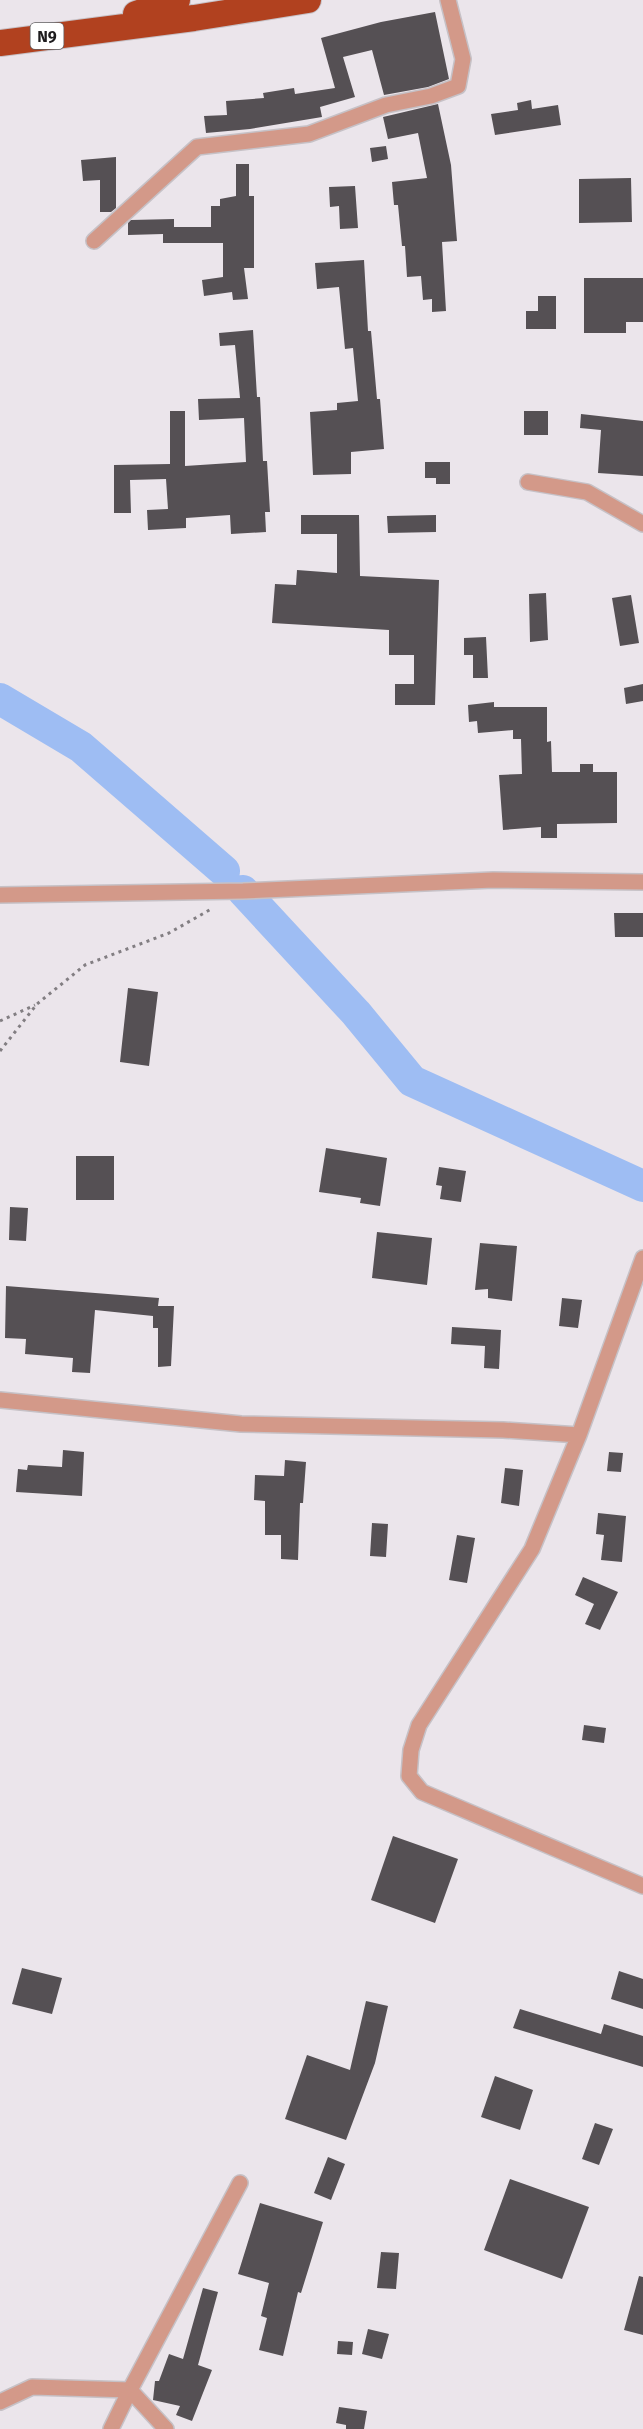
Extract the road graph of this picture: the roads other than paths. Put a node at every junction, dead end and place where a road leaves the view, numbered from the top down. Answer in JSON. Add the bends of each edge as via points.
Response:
{"nodes":[{"id":1,"x":177,"y":0,"type":"edge"},
{"id":2,"x":308,"y":0,"type":"edge"},
{"id":3,"x":448,"y":0,"type":"edge"},
{"id":4,"x":93,"y":29,"type":"junction"},
{"id":5,"x":0,"y":43,"type":"edge"},
{"id":6,"x":94,"y":242,"type":"dead end"},
{"id":7,"x":528,"y":482,"type":"dead end"},
{"id":8,"x":643,"y":524,"type":"edge"},
{"id":9,"x":643,"y":882,"type":"edge"},
{"id":10,"x":0,"y":895,"type":"edge"},
{"id":11,"x":643,"y":1258,"type":"edge"},
{"id":12,"x":0,"y":1400,"type":"edge"},
{"id":13,"x":579,"y":1435,"type":"junction"},
{"id":14,"x":643,"y":1886,"type":"edge"},
{"id":15,"x":240,"y":2183,"type":"dead end"},
{"id":16,"x":130,"y":2390,"type":"junction"},
{"id":17,"x":0,"y":2402,"type":"edge"},
{"id":18,"x":111,"y":2429,"type":"edge"},
{"id":19,"x":166,"y":2429,"type":"edge"}],
"edges":[{"from":1,"to":4,"type":"highway","number":"N9"},
{"from":2,"to":4,"type":"highway","number":"N9"},
{"from":3,"to":6,"type":"street","via":[[463,59],[458,86],[386,105],[309,134],[197,147]]},
{"from":4,"to":5,"type":"highway","number":"N9"},
{"from":7,"to":8,"type":"street","via":[[587,492]]},
{"from":9,"to":10,"type":"street","via":[[494,880],[243,891]]},
{"from":11,"to":13,"type":"street"},
{"from":12,"to":13,"type":"street","via":[[242,1424]]},
{"from":13,"to":14,"type":"street","via":[[532,1549],[419,1725],[411,1750],[409,1776],[422,1792]]},
{"from":15,"to":16,"type":"street"},
{"from":16,"to":17,"type":"street","via":[[32,2387]]},
{"from":16,"to":18,"type":"street"},
{"from":16,"to":19,"type":"street"}]}
